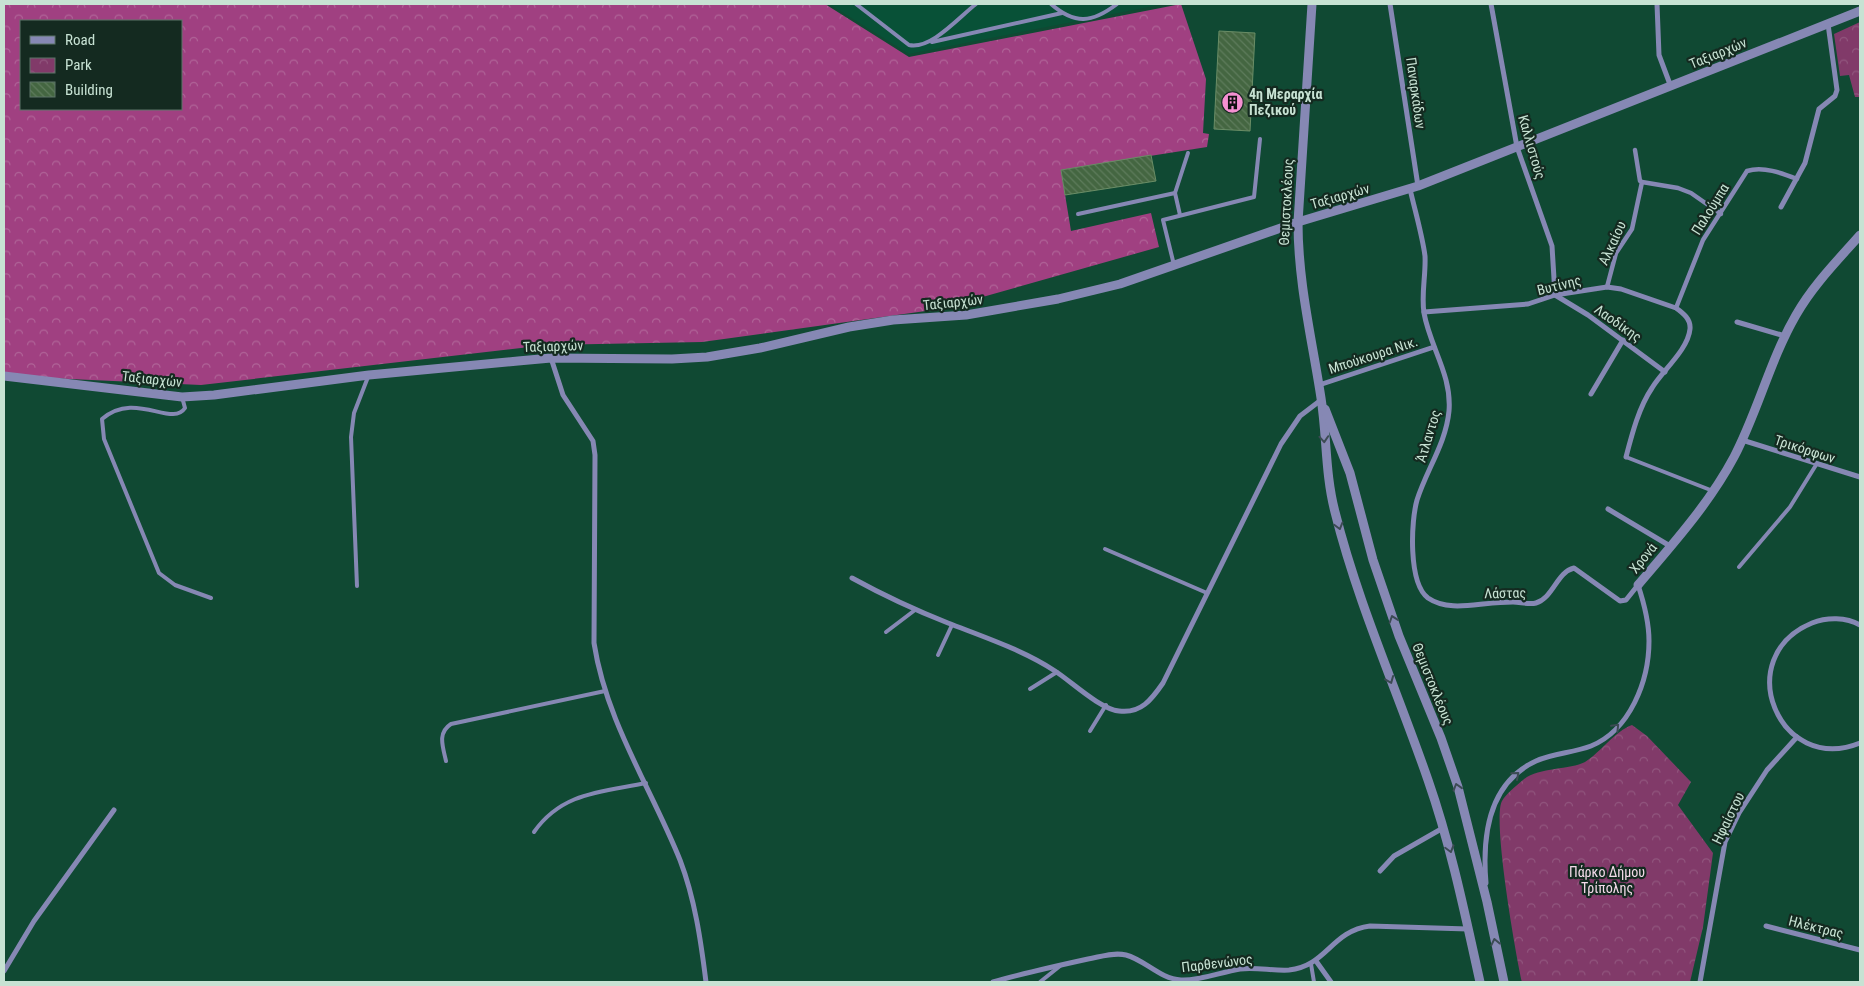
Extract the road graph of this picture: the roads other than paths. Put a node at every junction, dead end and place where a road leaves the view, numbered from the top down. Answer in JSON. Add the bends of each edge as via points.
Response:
{"nodes":[{"id":1,"x":856,"y":4,"type":"edge"},
{"id":2,"x":976,"y":4,"type":"edge"},
{"id":3,"x":1051,"y":4,"type":"edge"},
{"id":4,"x":1117,"y":4,"type":"edge"},
{"id":5,"x":1312,"y":4,"type":"edge"},
{"id":6,"x":1390,"y":4,"type":"edge"},
{"id":7,"x":1491,"y":4,"type":"edge"},
{"id":8,"x":1657,"y":4,"type":"edge"},
{"id":9,"x":1860,"y":11,"type":"edge"},
{"id":10,"x":1062,"y":14,"type":"junction"},
{"id":11,"x":1828,"y":24,"type":"junction"},
{"id":12,"x":930,"y":42,"type":"junction"},
{"id":13,"x":1671,"y":87,"type":"junction"},
{"id":14,"x":1260,"y":139,"type":"dead end"},
{"id":15,"x":1518,"y":147,"type":"junction"},
{"id":16,"x":1635,"y":150,"type":"dead end"},
{"id":17,"x":1188,"y":153,"type":"dead end"},
{"id":18,"x":1797,"y":179,"type":"junction"},
{"id":19,"x":1642,"y":182,"type":"junction"},
{"id":20,"x":1414,"y":188,"type":"junction"},
{"id":21,"x":1175,"y":193,"type":"junction"},
{"id":22,"x":1781,"y":207,"type":"dead end"},
{"id":23,"x":1078,"y":214,"type":"dead end"},
{"id":24,"x":1721,"y":214,"type":"junction"},
{"id":25,"x":1180,"y":215,"type":"junction"},
{"id":26,"x":1298,"y":222,"type":"junction"},
{"id":27,"x":1860,"y":235,"type":"edge"},
{"id":28,"x":1174,"y":266,"type":"junction"},
{"id":29,"x":1607,"y":287,"type":"junction"},
{"id":30,"x":1555,"y":295,"type":"junction"},
{"id":31,"x":1676,"y":308,"type":"junction"},
{"id":32,"x":1424,"y":312,"type":"junction"},
{"id":33,"x":1737,"y":322,"type":"dead end"},
{"id":34,"x":1785,"y":336,"type":"junction"},
{"id":35,"x":1623,"y":340,"type":"junction"},
{"id":36,"x":1434,"y":347,"type":"junction"},
{"id":37,"x":551,"y":358,"type":"junction"},
{"id":38,"x":1665,"y":372,"type":"junction"},
{"id":39,"x":369,"y":375,"type":"junction"},
{"id":40,"x":4,"y":376,"type":"edge"},
{"id":41,"x":1319,"y":385,"type":"junction"},
{"id":42,"x":1591,"y":394,"type":"dead end"},
{"id":43,"x":182,"y":397,"type":"junction"},
{"id":44,"x":1321,"y":400,"type":"junction"},
{"id":45,"x":1742,"y":440,"type":"junction"},
{"id":46,"x":1626,"y":457,"type":"joint"},
{"id":47,"x":1816,"y":464,"type":"junction"},
{"id":48,"x":1860,"y":477,"type":"edge"},
{"id":49,"x":1713,"y":491,"type":"junction"},
{"id":50,"x":1608,"y":509,"type":"dead end"},
{"id":51,"x":1670,"y":546,"type":"junction"},
{"id":52,"x":1105,"y":549,"type":"dead end"},
{"id":53,"x":1739,"y":566,"type":"dead end"},
{"id":54,"x":852,"y":578,"type":"dead end"},
{"id":55,"x":1638,"y":585,"type":"junction"},
{"id":56,"x":357,"y":586,"type":"dead end"},
{"id":57,"x":1207,"y":593,"type":"junction"},
{"id":58,"x":211,"y":598,"type":"dead end"},
{"id":59,"x":1429,"y":598,"type":"joint"},
{"id":60,"x":915,"y":610,"type":"junction"},
{"id":61,"x":952,"y":625,"type":"junction"},
{"id":62,"x":1860,"y":625,"type":"edge"},
{"id":63,"x":886,"y":632,"type":"dead end"},
{"id":64,"x":938,"y":655,"type":"dead end"},
{"id":65,"x":1057,"y":672,"type":"junction"},
{"id":66,"x":1030,"y":689,"type":"dead end"},
{"id":67,"x":604,"y":691,"type":"junction"},
{"id":68,"x":1106,"y":706,"type":"junction"},
{"id":69,"x":1090,"y":731,"type":"dead end"},
{"id":70,"x":1797,"y":737,"type":"junction"},
{"id":71,"x":1860,"y":743,"type":"edge"},
{"id":72,"x":446,"y":761,"type":"dead end"},
{"id":73,"x":646,"y":783,"type":"junction"},
{"id":74,"x":114,"y":810,"type":"dead end"},
{"id":75,"x":1444,"y":828,"type":"junction"},
{"id":76,"x":534,"y":832,"type":"dead end"},
{"id":77,"x":1380,"y":871,"type":"dead end"},
{"id":78,"x":1487,"y":902,"type":"junction"},
{"id":79,"x":1766,"y":926,"type":"dead end"},
{"id":80,"x":1468,"y":929,"type":"junction"},
{"id":81,"x":1860,"y":950,"type":"edge"},
{"id":82,"x":1313,"y":962,"type":"junction"},
{"id":83,"x":1062,"y":964,"type":"junction"},
{"id":84,"x":4,"y":971,"type":"edge"},
{"id":85,"x":706,"y":982,"type":"edge"},
{"id":86,"x":993,"y":982,"type":"edge"},
{"id":87,"x":1040,"y":982,"type":"edge"},
{"id":88,"x":1314,"y":982,"type":"edge"},
{"id":89,"x":1331,"y":982,"type":"edge"},
{"id":90,"x":1480,"y":982,"type":"edge"},
{"id":91,"x":1504,"y":982,"type":"edge"},
{"id":92,"x":1700,"y":982,"type":"edge"}],
"edges":[{"from":1,"to":12,"type":"lane","via":[[909,45],[918,47]]},
{"from":2,"to":12,"type":"lane"},
{"from":3,"to":10,"type":"lane"},
{"from":4,"to":10,"type":"lane","via":[[1092,18],[1077,19]]},
{"from":5,"to":26,"type":"street","name":"Θεμιστοκλέους"},
{"from":6,"to":20,"type":"street","name":"Παναρκάδων"},
{"from":7,"to":15,"type":"street","name":"Καλλιστούς"},
{"from":8,"to":13,"type":"street","via":[[1659,54]]},
{"from":9,"to":11,"type":"street","name":"Ταξιαρχών"},
{"from":10,"to":12,"type":"lane"},
{"from":11,"to":13,"type":"street","name":"Ταξιαρχών"},
{"from":11,"to":18,"type":"street","via":[[1838,90],[1818,110],[1808,154]]},
{"from":13,"to":15,"type":"street","name":"Ταξιαρχών"},
{"from":14,"to":25,"type":"lane","via":[[1254,197]]},
{"from":15,"to":20,"type":"street","name":"Ταξιαρχών"},
{"from":15,"to":30,"type":"street","name":"Καλλιστούς","via":[[1552,246]]},
{"from":16,"to":19,"type":"street","name":"Αλκαίου"},
{"from":17,"to":21,"type":"lane"},
{"from":18,"to":22,"type":"street"},
{"from":18,"to":24,"type":"street","name":"Παλούμπα","via":[[1768,171],[1747,171]]},
{"from":19,"to":24,"type":"street","via":[[1691,193]]},
{"from":19,"to":29,"type":"street","name":"Αλκαίου","via":[[1634,224],[1616,253]]},
{"from":20,"to":26,"type":"street","name":"Ταξιαρχών"},
{"from":20,"to":32,"type":"street","name":"Άτλαντος","via":[[1425,257]]},
{"from":21,"to":23,"type":"lane"},
{"from":21,"to":25,"type":"lane"},
{"from":24,"to":31,"type":"street","name":"Παλούμπα","via":[[1703,240]]},
{"from":25,"to":28,"type":"lane","via":[[1163,220]]},
{"from":26,"to":28,"type":"street","name":"Ταξιαρχών"},
{"from":26,"to":41,"type":"street","name":"Θεμιστοκλέους","via":[[1300,281]]},
{"from":27,"to":34,"type":"street","name":"Χρονά","via":[[1807,297]]},
{"from":28,"to":37,"type":"street","name":"Ταξιαρχών","via":[[1058,300],[959,316],[893,320],[848,327],[728,354],[672,359]]},
{"from":29,"to":30,"type":"street","name":"Βυτίνης"},
{"from":29,"to":31,"type":"street","name":"Βυτίνης"},
{"from":30,"to":32,"type":"street","name":"Βυτίνης","via":[[1528,304]]},
{"from":30,"to":35,"type":"street","name":"Λαοδίκης"},
{"from":31,"to":38,"type":"street","name":"Βυτίνης","via":[[1689,322],[1687,337]]},
{"from":32,"to":36,"type":"street","name":"Άτλαντος"},
{"from":33,"to":34,"type":"street"},
{"from":34,"to":45,"type":"street","name":"Χρονά"},
{"from":35,"to":38,"type":"street","name":"Λαοδίκης"},
{"from":35,"to":42,"type":"street"},
{"from":36,"to":41,"type":"street","name":"Μπούκουρα Νικ."},
{"from":36,"to":59,"type":"street","name":"Άτλαντος","via":[[1447,380],[1448,420],[1438,453],[1417,500],[1413,529],[1415,572],[1421,589]]},
{"from":37,"to":39,"type":"street","name":"Ταξιαρχών"},
{"from":37,"to":67,"type":"street","via":[[563,395],[594,441],[594,643]]},
{"from":38,"to":46,"type":"street","via":[[1652,387]]},
{"from":39,"to":43,"type":"street","name":"Ταξιαρχών"},
{"from":39,"to":56,"type":"lane","via":[[354,413],[351,437]]},
{"from":40,"to":43,"type":"street","name":"Ταξιαρχών"},
{"from":41,"to":44,"type":"street","name":"Θεμιστοκλέους"},
{"from":43,"to":58,"type":"lane","via":[[185,408],[182,413],[174,416],[146,408],[122,408],[102,418],[102,429],[119,480],[159,573],[175,585]]},
{"from":44,"to":57,"type":"street","via":[[1300,416],[1281,444]]},
{"from":44,"to":75,"type":"street","name":"Θεμιστοκλέους","one_way":true,"via":[[1327,478],[1350,566]]},
{"from":78,"to":44,"type":"street","name":"Θεμιστοκλέους","one_way":true,"via":[[1458,787],[1399,636],[1350,473]]},
{"from":45,"to":47,"type":"street","name":"Τρικόρφων"},
{"from":45,"to":49,"type":"street","name":"Χρονά"},
{"from":46,"to":49,"type":"lane"},
{"from":47,"to":48,"type":"street","name":"Τρικόρφων"},
{"from":47,"to":53,"type":"lane","via":[[1790,507]]},
{"from":49,"to":51,"type":"street","name":"Χρονά"},
{"from":50,"to":51,"type":"street"},
{"from":51,"to":55,"type":"street","name":"Χρονά"},
{"from":52,"to":57,"type":"lane"},
{"from":54,"to":60,"type":"street"},
{"from":55,"to":59,"type":"street","name":"Λάστας","via":[[1626,600],[1620,601],[1574,568],[1567,571],[1537,603],[1457,606]]},
{"from":78,"to":55,"type":"street","name":"Χρονά","one_way":true,"via":[[1486,829],[1496,797],[1507,783],[1535,761],[1591,746],[1604,739],[1635,702],[1645,674],[1649,642]]},
{"from":57,"to":68,"type":"street","via":[[1152,699],[1132,712]]},
{"from":60,"to":61,"type":"street"},
{"from":60,"to":63,"type":"lane"},
{"from":61,"to":64,"type":"lane"},
{"from":61,"to":65,"type":"street"},
{"from":62,"to":70,"type":"street","via":[[1837,619],[1818,621],[1794,634],[1776,655],[1770,682],[1774,709],[1783,725]]},
{"from":65,"to":66,"type":"lane"},
{"from":65,"to":68,"type":"street"},
{"from":67,"to":72,"type":"lane","via":[[451,724],[442,734]]},
{"from":67,"to":73,"type":"street"},
{"from":68,"to":69,"type":"lane"},
{"from":70,"to":71,"type":"street","via":[[1814,746],[1832,749]]},
{"from":70,"to":92,"type":"street","name":"Ηφαίστου","via":[[1767,770],[1726,842]]},
{"from":73,"to":76,"type":"lane","via":[[570,799],[548,814]]},
{"from":73,"to":85,"type":"street","via":[[685,876]]},
{"from":74,"to":84,"type":"street","via":[[34,921]]},
{"from":75,"to":77,"type":"street","via":[[1394,856]]},
{"from":75,"to":80,"type":"street","name":"Θεμιστοκλέους","one_way":true},
{"from":91,"to":78,"type":"street","name":"Θεμιστοκλέους","one_way":true},
{"from":79,"to":81,"type":"street","name":"Ηλέκτρας"},
{"from":80,"to":82,"type":"street","via":[[1358,927],[1339,938]]},
{"from":80,"to":90,"type":"street","name":"Θεμιστοκλέους"},
{"from":82,"to":83,"type":"street","name":"Παρθενώνος","via":[[1291,970],[1242,969],[1180,980],[1124,955],[1112,954]]},
{"from":82,"to":88,"type":"lane"},
{"from":82,"to":89,"type":"street"},
{"from":83,"to":86,"type":"street","name":"Παρθενώνος"},
{"from":83,"to":87,"type":"lane"}]}
